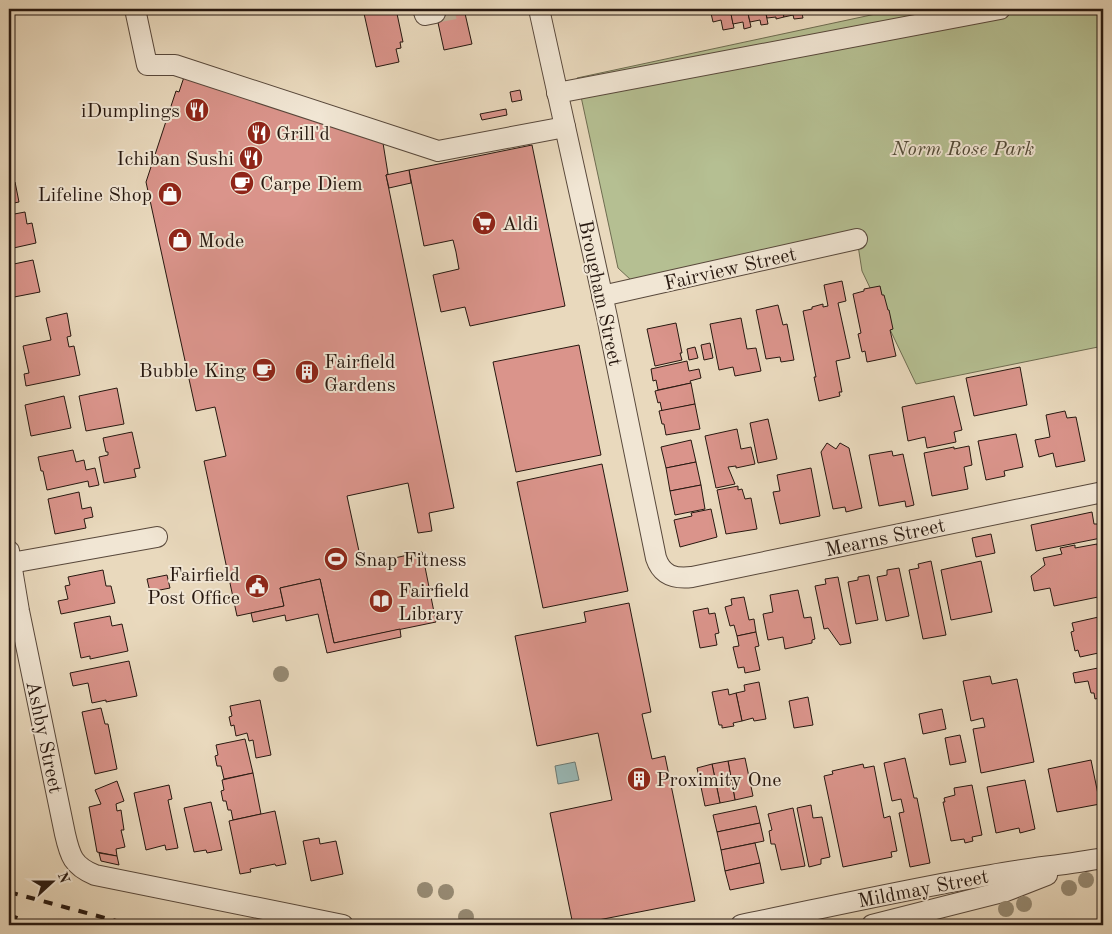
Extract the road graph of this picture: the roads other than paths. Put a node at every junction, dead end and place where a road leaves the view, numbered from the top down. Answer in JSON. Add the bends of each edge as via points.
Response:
{"nodes":[{"id":1,"x":135,"y":9,"type":"edge"},
{"id":2,"x":539,"y":9,"type":"edge"},
{"id":3,"x":1000,"y":9,"type":"edge"},
{"id":4,"x":557,"y":93,"type":"junction"},
{"id":5,"x":565,"y":126,"type":"junction"},
{"id":6,"x":857,"y":239,"type":"dead end"},
{"id":7,"x":602,"y":296,"type":"junction"},
{"id":8,"x":1103,"y":492,"type":"edge"},
{"id":9,"x":157,"y":537,"type":"dead end"},
{"id":10,"x":10,"y":557,"type":"edge"},
{"id":11,"x":667,"y":574,"type":"joint"},
{"id":12,"x":1103,"y":858,"type":"edge"},
{"id":13,"x":1076,"y":863,"type":"junction"},
{"id":14,"x":343,"y":925,"type":"edge"},
{"id":15,"x":741,"y":925,"type":"edge"},
{"id":16,"x":872,"y":925,"type":"edge"}],
"edges":[{"from":1,"to":5,"type":"street","via":[[147,65],[175,65],[438,151]]},
{"from":2,"to":4,"type":"street","name":"Brougham Street"},
{"from":3,"to":4,"type":"street"},
{"from":4,"to":5,"type":"street","name":"Brougham Street"},
{"from":5,"to":7,"type":"street","name":"Brougham Street"},
{"from":6,"to":7,"type":"street","name":"Fairview Street"},
{"from":7,"to":11,"type":"street","name":"Brougham Street","via":[[656,558]]},
{"from":8,"to":11,"type":"street","name":"Mearns Street","via":[[692,577]]},
{"from":9,"to":10,"type":"street"},
{"from":10,"to":14,"type":"street","name":"Ashby Street","via":[[64,834],[75,863],[95,875]]},
{"from":12,"to":13,"type":"street","name":"Mildmay Street"},
{"from":13,"to":15,"type":"street","name":"Mildmay Street","via":[[972,878]]},
{"from":13,"to":16,"type":"street","name":"Mildmay Street","via":[[1006,891]]}]}
